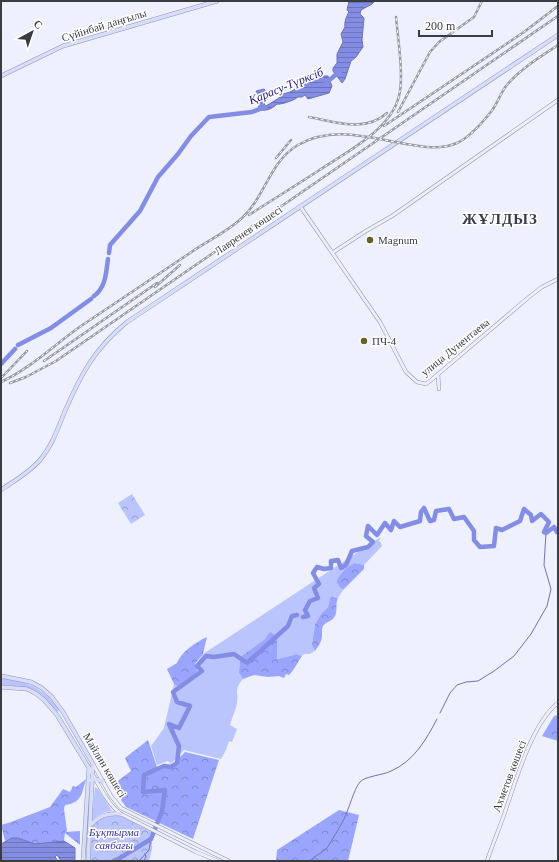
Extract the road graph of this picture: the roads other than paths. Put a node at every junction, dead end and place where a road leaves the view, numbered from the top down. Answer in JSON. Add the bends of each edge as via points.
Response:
{"nodes":[{"id":1,"x":217,"y":1,"type":"edge"},
{"id":2,"x":558,"y":35,"type":"edge"},
{"id":3,"x":1,"y":76,"type":"edge"},
{"id":4,"x":558,"y":100,"type":"edge"},
{"id":5,"x":300,"y":206,"type":"junction"},
{"id":6,"x":332,"y":254,"type":"junction"},
{"id":7,"x":558,"y":279,"type":"edge"},
{"id":8,"x":438,"y":374,"type":"junction"},
{"id":9,"x":439,"y":389,"type":"dead end"},
{"id":10,"x":1,"y":490,"type":"edge"},
{"id":11,"x":1,"y":676,"type":"edge"},
{"id":12,"x":1,"y":687,"type":"edge"},
{"id":13,"x":558,"y":702,"type":"edge"},
{"id":14,"x":63,"y":712,"type":"junction"},
{"id":15,"x":57,"y":715,"type":"junction"},
{"id":16,"x":93,"y":764,"type":"junction"},
{"id":17,"x":89,"y":768,"type":"junction"},
{"id":18,"x":94,"y":778,"type":"junction"},
{"id":19,"x":103,"y":781,"type":"junction"},
{"id":20,"x":88,"y":782,"type":"junction"},
{"id":21,"x":121,"y":814,"type":"junction"},
{"id":22,"x":89,"y":827,"type":"junction"},
{"id":23,"x":83,"y":861,"type":"edge"},
{"id":24,"x":88,"y":861,"type":"edge"},
{"id":25,"x":218,"y":861,"type":"edge"},
{"id":26,"x":229,"y":861,"type":"edge"},
{"id":27,"x":487,"y":861,"type":"edge"}],
"edges":[{"from":1,"to":3,"type":"main road","name":"Сүйінбай даңғылы","via":[[63,46]]},
{"from":2,"to":5,"type":"main road","name":"Лавренев көшесі"},
{"from":4,"to":6,"type":"street","via":[[392,216]]},
{"from":5,"to":6,"type":"street","name":"улица Дунентаева"},
{"from":5,"to":10,"type":"main road","name":"Лавренев көшесі","via":[[117,330],[82,374],[43,456],[33,468]]},
{"from":6,"to":8,"type":"street","name":"улица Дунентаева","via":[[380,322],[406,372],[417,382],[426,384]]},
{"from":7,"to":8,"type":"street","name":"улица Дунентаева","via":[[529,297]]},
{"from":8,"to":9,"type":"street"},
{"from":11,"to":14,"type":"main road","name":"Майлин көшесі","via":[[36,684],[52,697]]},
{"from":12,"to":15,"type":"main road","name":"Майлин көшесі","via":[[31,690]]},
{"from":13,"to":27,"type":"street","name":"Ахметов көшесі","via":[[535,733]]},
{"from":14,"to":15,"type":"main road"},
{"from":14,"to":16,"type":"main road","name":"Майлин көшесі"},
{"from":15,"to":17,"type":"main road","name":"Майлин көшесі"},
{"from":16,"to":18,"type":"main road"},
{"from":16,"to":19,"type":"street","name":"Майлин көшесі"},
{"from":17,"to":18,"type":"street","name":"Майлин көшесі"},
{"from":17,"to":20,"type":"main road"},
{"from":18,"to":19,"type":"main road"},
{"from":18,"to":20,"type":"main road"},
{"from":18,"to":21,"type":"street","name":"Майлин көшесі","via":[[110,803]]},
{"from":18,"to":22,"type":"main road"},
{"from":19,"to":26,"type":"street","name":"Майлин көшесі","via":[[121,808]]},
{"from":20,"to":23,"type":"main road"},
{"from":21,"to":22,"type":"main road","via":[[101,815]]},
{"from":21,"to":25,"type":"street","name":"Майлин көшесі"},
{"from":22,"to":24,"type":"main road"}]}
